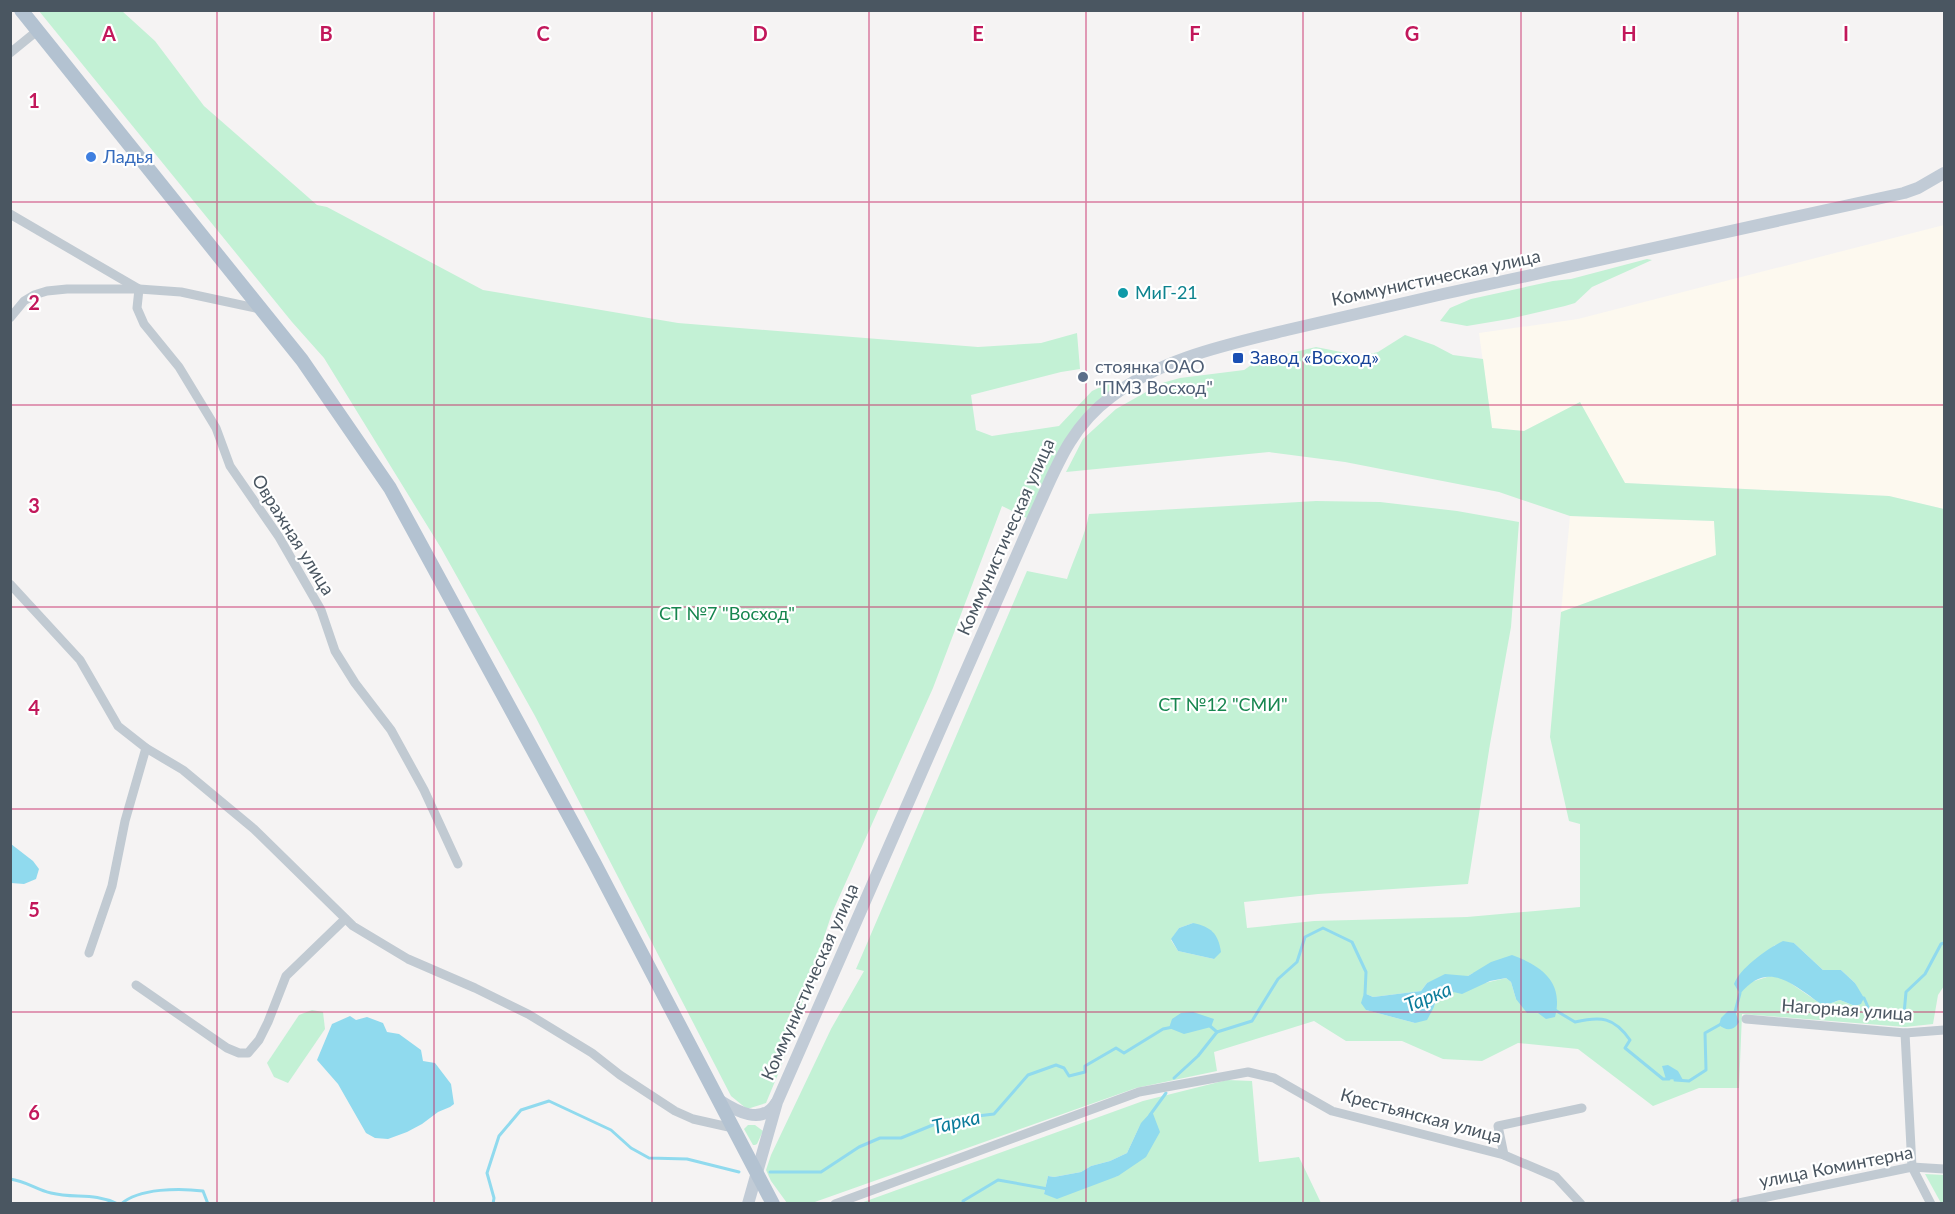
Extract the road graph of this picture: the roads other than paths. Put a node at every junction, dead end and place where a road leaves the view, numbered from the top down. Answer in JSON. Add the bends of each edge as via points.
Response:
{"nodes":[{"id":1,"x":21,"y":10,"type":"edge"},
{"id":2,"x":38,"y":31,"type":"junction"},
{"id":3,"x":10,"y":53,"type":"edge"},
{"id":4,"x":1944,"y":173,"type":"edge"},
{"id":5,"x":10,"y":214,"type":"edge"},
{"id":6,"x":139,"y":289,"type":"junction"},
{"id":7,"x":260,"y":309,"type":"junction"},
{"id":8,"x":10,"y":318,"type":"edge"},
{"id":9,"x":10,"y":584,"type":"edge"},
{"id":10,"x":146,"y":748,"type":"junction"},
{"id":11,"x":458,"y":864,"type":"dead end"},
{"id":12,"x":345,"y":919,"type":"junction"},
{"id":13,"x":89,"y":953,"type":"dead end"},
{"id":14,"x":136,"y":985,"type":"dead end"},
{"id":15,"x":1746,"y":1019,"type":"dead end"},
{"id":16,"x":1944,"y":1030,"type":"edge"},
{"id":17,"x":1905,"y":1033,"type":"junction"},
{"id":18,"x":719,"y":1100,"type":"junction"},
{"id":19,"x":777,"y":1102,"type":"junction"},
{"id":20,"x":1582,"y":1108,"type":"dead end"},
{"id":21,"x":732,"y":1128,"type":"junction"},
{"id":22,"x":1504,"y":1155,"type":"junction"},
{"id":23,"x":1912,"y":1167,"type":"junction"},
{"id":24,"x":1944,"y":1169,"type":"edge"},
{"id":25,"x":756,"y":1172,"type":"junction"},
{"id":26,"x":748,"y":1203,"type":"edge"},
{"id":27,"x":774,"y":1203,"type":"edge"},
{"id":28,"x":835,"y":1203,"type":"edge"},
{"id":29,"x":1581,"y":1203,"type":"edge"},
{"id":30,"x":1734,"y":1203,"type":"edge"},
{"id":31,"x":1931,"y":1203,"type":"edge"}],
"edges":[{"from":1,"to":2,"type":"main road"},
{"from":2,"to":3,"type":"street"},
{"from":2,"to":7,"type":"main road"},
{"from":4,"to":19,"type":"main road","name":"Коммунистическая улица","via":[[1904,193],[1366,311],[1197,353],[1126,386],[1106,401],[1078,427],[1056,465]]},
{"from":5,"to":6,"type":"street"},
{"from":6,"to":7,"type":"street","via":[[181,292]]},
{"from":6,"to":8,"type":"street","via":[[47,291],[24,301]]},
{"from":6,"to":11,"type":"street","name":"Овражная улица","via":[[137,308],[144,324],[179,367],[216,428],[230,466],[279,537],[321,610],[335,651],[391,730]]},
{"from":7,"to":18,"type":"main road","via":[[302,360],[390,488]]},
{"from":9,"to":10,"type":"street","via":[[80,660],[118,726]]},
{"from":10,"to":12,"type":"street","via":[[183,770],[254,829]]},
{"from":10,"to":13,"type":"street","via":[[124,821],[112,886]]},
{"from":12,"to":14,"type":"street","via":[[286,976],[268,1022],[248,1053],[227,1048]]},
{"from":12,"to":21,"type":"street","via":[[408,959],[528,1014],[675,1111]]},
{"from":15,"to":17,"type":"street","name":"Нагорная улица"},
{"from":16,"to":17,"type":"street","name":"Нагорная улица"},
{"from":17,"to":23,"type":"street"},
{"from":18,"to":19,"type":"main road","via":[[748,1115],[760,1115]]},
{"from":18,"to":21,"type":"main road"},
{"from":19,"to":25,"type":"main road","name":"Коммунистическая улица"},
{"from":20,"to":22,"type":"street","via":[[1497,1126]]},
{"from":21,"to":25,"type":"main road"},
{"from":22,"to":28,"type":"street","name":"Крестьянская улица","via":[[1332,1111],[1274,1078],[1248,1072],[1139,1092]]},
{"from":22,"to":29,"type":"street","name":"Крестьянская улица","via":[[1556,1177]]},
{"from":23,"to":24,"type":"street","name":"улица Коминтерна"},
{"from":23,"to":30,"type":"street","name":"улица Коминтерна"},
{"from":23,"to":31,"type":"street"},
{"from":25,"to":26,"type":"main road","name":"Коммунистическая улица"},
{"from":25,"to":27,"type":"main road"}]}
